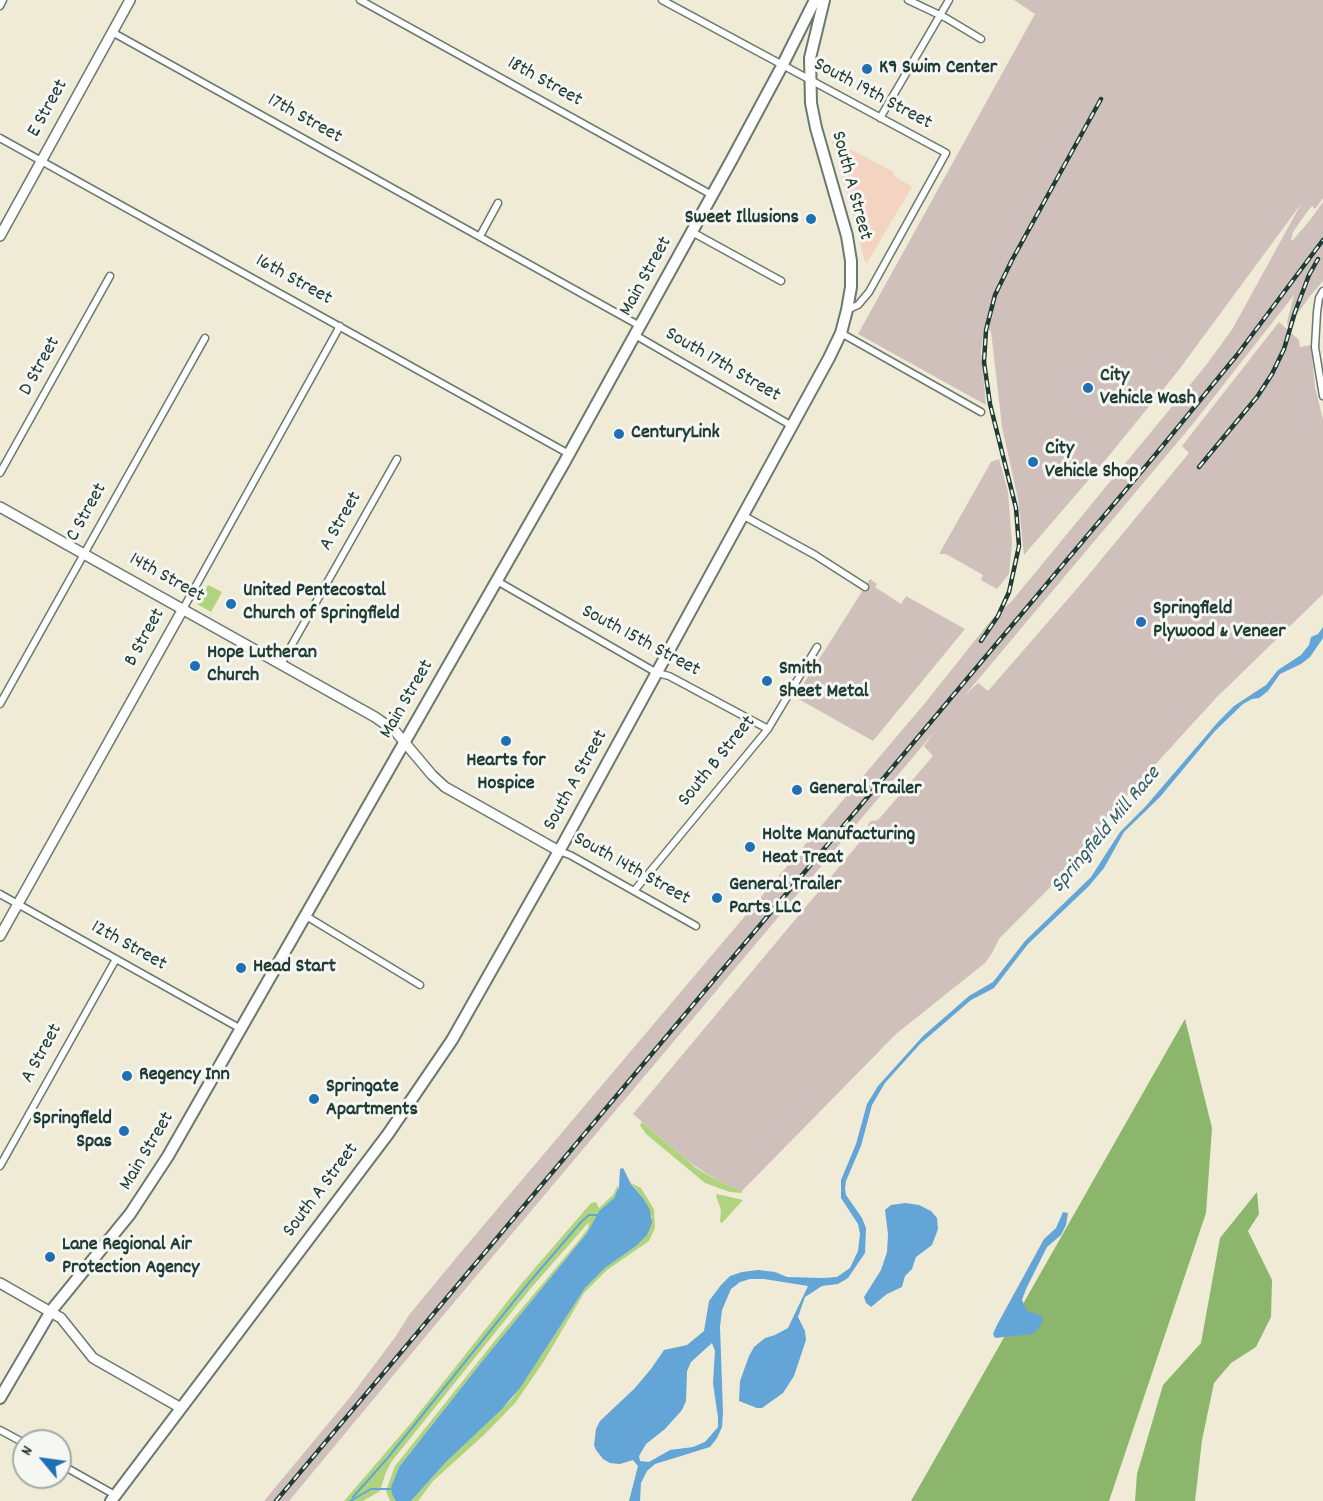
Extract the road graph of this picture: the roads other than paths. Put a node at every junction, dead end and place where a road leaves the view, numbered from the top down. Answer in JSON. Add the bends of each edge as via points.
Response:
{"nodes":[{"id":1,"x":3,"y":0,"type":"edge"},
{"id":2,"x":130,"y":0,"type":"edge"},
{"id":3,"x":360,"y":0,"type":"edge"},
{"id":4,"x":662,"y":0,"type":"edge"},
{"id":5,"x":815,"y":0,"type":"edge"},
{"id":6,"x":824,"y":0,"type":"edge"},
{"id":7,"x":908,"y":0,"type":"edge"},
{"id":8,"x":949,"y":0,"type":"edge"},
{"id":9,"x":0,"y":6,"type":"edge"},
{"id":10,"x":939,"y":16,"type":"junction"},
{"id":11,"x":112,"y":32,"type":"junction"},
{"id":12,"x":981,"y":39,"type":"dead end"},
{"id":13,"x":782,"y":66,"type":"junction"},
{"id":14,"x":809,"y":80,"type":"junction"},
{"id":15,"x":880,"y":118,"type":"junction"},
{"id":16,"x":0,"y":138,"type":"edge"},
{"id":17,"x":41,"y":161,"type":"junction"},
{"id":18,"x":712,"y":195,"type":"junction"},
{"id":19,"x":498,"y":203,"type":"dead end"},
{"id":20,"x":692,"y":232,"type":"junction"},
{"id":21,"x":0,"y":236,"type":"edge"},
{"id":22,"x":480,"y":236,"type":"junction"},
{"id":23,"x":110,"y":276,"type":"dead end"},
{"id":24,"x":781,"y":281,"type":"dead end"},
{"id":25,"x":1323,"y":291,"type":"edge"},
{"id":26,"x":847,"y":310,"type":"junction"},
{"id":27,"x":340,"y":326,"type":"junction"},
{"id":28,"x":638,"y":330,"type":"junction"},
{"id":29,"x":841,"y":333,"type":"junction"},
{"id":30,"x":204,"y":338,"type":"dead end"},
{"id":31,"x":1323,"y":396,"type":"edge"},
{"id":32,"x":981,"y":412,"type":"dead end"},
{"id":33,"x":792,"y":426,"type":"junction"},
{"id":34,"x":569,"y":454,"type":"junction"},
{"id":35,"x":397,"y":459,"type":"dead end"},
{"id":36,"x":0,"y":473,"type":"edge"},
{"id":37,"x":0,"y":507,"type":"edge"},
{"id":38,"x":744,"y":516,"type":"junction"},
{"id":39,"x":84,"y":554,"type":"junction"},
{"id":40,"x":497,"y":581,"type":"junction"},
{"id":41,"x":865,"y":587,"type":"dead end"},
{"id":42,"x":183,"y":609,"type":"junction"},
{"id":43,"x":817,"y":647,"type":"dead end"},
{"id":44,"x":281,"y":664,"type":"junction"},
{"id":45,"x":657,"y":673,"type":"junction"},
{"id":46,"x":0,"y":704,"type":"edge"},
{"id":47,"x":768,"y":729,"type":"junction"},
{"id":48,"x":405,"y":742,"type":"junction"},
{"id":49,"x":559,"y":851,"type":"junction"},
{"id":50,"x":634,"y":891,"type":"junction"},
{"id":51,"x":0,"y":894,"type":"edge"},
{"id":52,"x":18,"y":904,"type":"junction"},
{"id":53,"x":306,"y":916,"type":"junction"},
{"id":54,"x":696,"y":926,"type":"dead end"},
{"id":55,"x":0,"y":936,"type":"edge"},
{"id":56,"x":116,"y":959,"type":"junction"},
{"id":57,"x":420,"y":985,"type":"dead end"},
{"id":58,"x":241,"y":1029,"type":"junction"},
{"id":59,"x":0,"y":1166,"type":"edge"},
{"id":60,"x":0,"y":1282,"type":"edge"},
{"id":61,"x":51,"y":1311,"type":"junction"},
{"id":62,"x":0,"y":1398,"type":"edge"},
{"id":63,"x":181,"y":1408,"type":"junction"},
{"id":64,"x":72,"y":1472,"type":"edge"},
{"id":65,"x":113,"y":1498,"type":"edge"}],
"edges":[{"from":1,"to":9,"type":"street"},
{"from":2,"to":11,"type":"street","name":"E Street"},
{"from":3,"to":18,"type":"street","name":"18th Street"},
{"from":4,"to":13,"type":"street","name":"South 19th Street"},
{"from":5,"to":13,"type":"main road","name":"Main Street"},
{"from":6,"to":14,"type":"main road","name":"South A Street","via":[[810,58]]},
{"from":7,"to":10,"type":"street"},
{"from":8,"to":10,"type":"street"},
{"from":10,"to":12,"type":"street"},
{"from":10,"to":15,"type":"street"},
{"from":11,"to":17,"type":"street","name":"E Street"},
{"from":11,"to":22,"type":"street","name":"17th Street"},
{"from":13,"to":14,"type":"street","name":"South 19th Street"},
{"from":13,"to":18,"type":"main road","name":"Main Street"},
{"from":14,"to":15,"type":"street","name":"South 19th Street"},
{"from":14,"to":26,"type":"main road","name":"South A Street","via":[[816,128],[848,236],[851,266]]},
{"from":15,"to":26,"type":"street","name":"South 19th Street","via":[[946,153],[869,292],[858,305]]},
{"from":16,"to":17,"type":"street","name":"16th Street"},
{"from":17,"to":21,"type":"street","name":"E Street"},
{"from":17,"to":27,"type":"street","name":"16th Street"},
{"from":18,"to":20,"type":"main road","name":"Main Street"},
{"from":19,"to":22,"type":"street"},
{"from":20,"to":24,"type":"street"},
{"from":20,"to":28,"type":"main road","name":"Main Street"},
{"from":22,"to":28,"type":"street","name":"17th Street"},
{"from":23,"to":36,"type":"street","name":"D Street"},
{"from":25,"to":31,"type":"street","via":[[1315,347]]},
{"from":26,"to":29,"type":"main road","name":"South A Street"},
{"from":27,"to":34,"type":"street","name":"16th Street"},
{"from":27,"to":42,"type":"street","name":"B Street"},
{"from":28,"to":33,"type":"street","name":"South 17th Street"},
{"from":28,"to":34,"type":"main road","name":"Main Street"},
{"from":29,"to":32,"type":"street"},
{"from":29,"to":33,"type":"main road","name":"South A Street"},
{"from":30,"to":39,"type":"street","name":"C Street"},
{"from":33,"to":38,"type":"main road","name":"South A Street"},
{"from":34,"to":40,"type":"main road","name":"Main Street"},
{"from":35,"to":44,"type":"street","name":"A Street"},
{"from":37,"to":39,"type":"street","name":"14th Street"},
{"from":38,"to":41,"type":"street"},
{"from":38,"to":45,"type":"main road","name":"South A Street"},
{"from":39,"to":42,"type":"street","name":"14th Street"},
{"from":39,"to":46,"type":"street","name":"C Street"},
{"from":40,"to":45,"type":"street","name":"South 15th Street"},
{"from":40,"to":48,"type":"main road","name":"Main Street"},
{"from":42,"to":44,"type":"street","name":"14th Street"},
{"from":42,"to":52,"type":"street","name":"B Street"},
{"from":43,"to":47,"type":"street","name":"South B Street"},
{"from":44,"to":48,"type":"street","name":"14th Street","via":[[375,717]]},
{"from":45,"to":47,"type":"street","name":"South 15th Street"},
{"from":45,"to":49,"type":"main road","name":"South A Street"},
{"from":47,"to":50,"type":"street","name":"South B Street"},
{"from":48,"to":49,"type":"street","name":"South 14th Street","via":[[445,788]]},
{"from":48,"to":53,"type":"main road","name":"Main Street"},
{"from":49,"to":50,"type":"street","name":"South 14th Street"},
{"from":49,"to":63,"type":"main road","name":"South A Street","via":[[426,1080]]},
{"from":50,"to":54,"type":"street","name":"South 14th Street"},
{"from":51,"to":52,"type":"street","name":"12th Street"},
{"from":52,"to":55,"type":"street","name":"B Street"},
{"from":52,"to":56,"type":"street","name":"12th Street"},
{"from":53,"to":57,"type":"street"},
{"from":53,"to":58,"type":"main road","name":"Main Street"},
{"from":56,"to":58,"type":"street","name":"12th Street"},
{"from":56,"to":59,"type":"street","name":"A Street"},
{"from":58,"to":61,"type":"main road","name":"Main Street","via":[[147,1190]]},
{"from":60,"to":61,"type":"street"},
{"from":61,"to":62,"type":"main road","name":"Main Street"},
{"from":61,"to":63,"type":"street","via":[[93,1358]]},
{"from":63,"to":65,"type":"main road","name":"South A Street"},
{"from":64,"to":65,"type":"street"}]}
